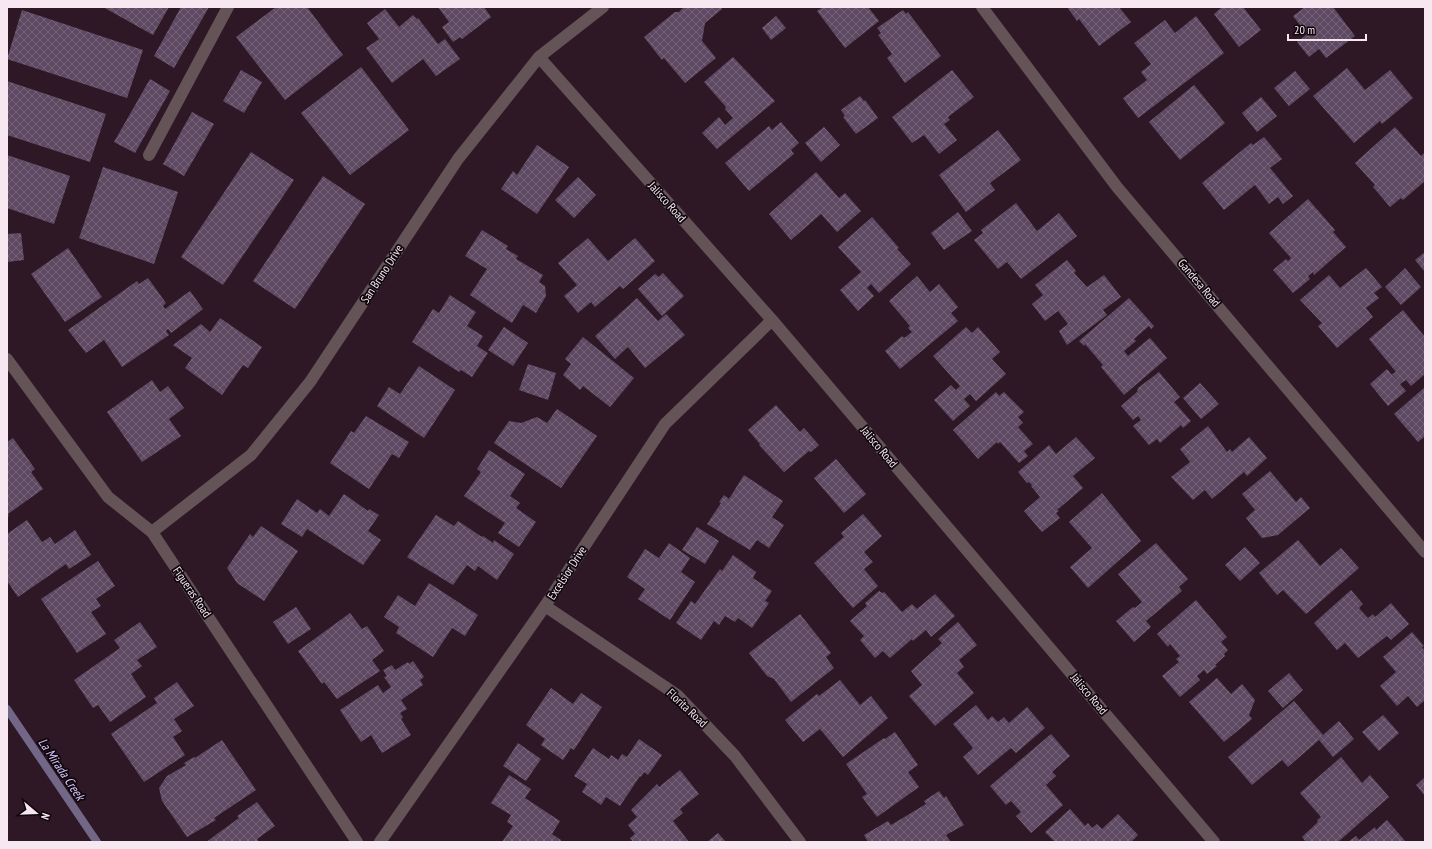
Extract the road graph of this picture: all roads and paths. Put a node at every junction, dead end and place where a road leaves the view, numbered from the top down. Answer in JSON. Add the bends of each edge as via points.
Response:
{"nodes":[{"id":1,"x":603,"y":7,"type":"edge"},
{"id":2,"x":982,"y":7,"type":"edge"},
{"id":3,"x":229,"y":9,"type":"edge"},
{"id":4,"x":539,"y":56,"type":"junction"},
{"id":5,"x":149,"y":155,"type":"dead end"},
{"id":6,"x":772,"y":320,"type":"junction"},
{"id":7,"x":7,"y":358,"type":"edge"},
{"id":8,"x":152,"y":532,"type":"junction"},
{"id":9,"x":1425,"y":552,"type":"edge"},
{"id":10,"x":545,"y":606,"type":"junction"},
{"id":11,"x":357,"y":842,"type":"edge"},
{"id":12,"x":380,"y":842,"type":"edge"},
{"id":13,"x":800,"y":842,"type":"edge"},
{"id":14,"x":1214,"y":842,"type":"edge"}],
"edges":[{"from":1,"to":4,"type":"street","name":"San Bruno Drive"},
{"from":2,"to":9,"type":"street","name":"Gandesa Road","via":[[1117,187]]},
{"from":3,"to":5,"type":"street"},
{"from":4,"to":6,"type":"street","name":"Jalisco Road"},
{"from":4,"to":8,"type":"street","name":"San Bruno Drive","via":[[458,158],[310,382],[251,456]]},
{"from":6,"to":10,"type":"street","name":"Excelsior Drive","via":[[665,424]]},
{"from":6,"to":14,"type":"street","name":"Jalisco Road"},
{"from":7,"to":8,"type":"street","name":"Figueras Road","via":[[108,497]]},
{"from":8,"to":11,"type":"street","name":"Figueras Road"},
{"from":10,"to":12,"type":"street","name":"Excelsior Drive"},
{"from":10,"to":13,"type":"street","name":"Florita Road","via":[[676,695],[735,756]]}]}
